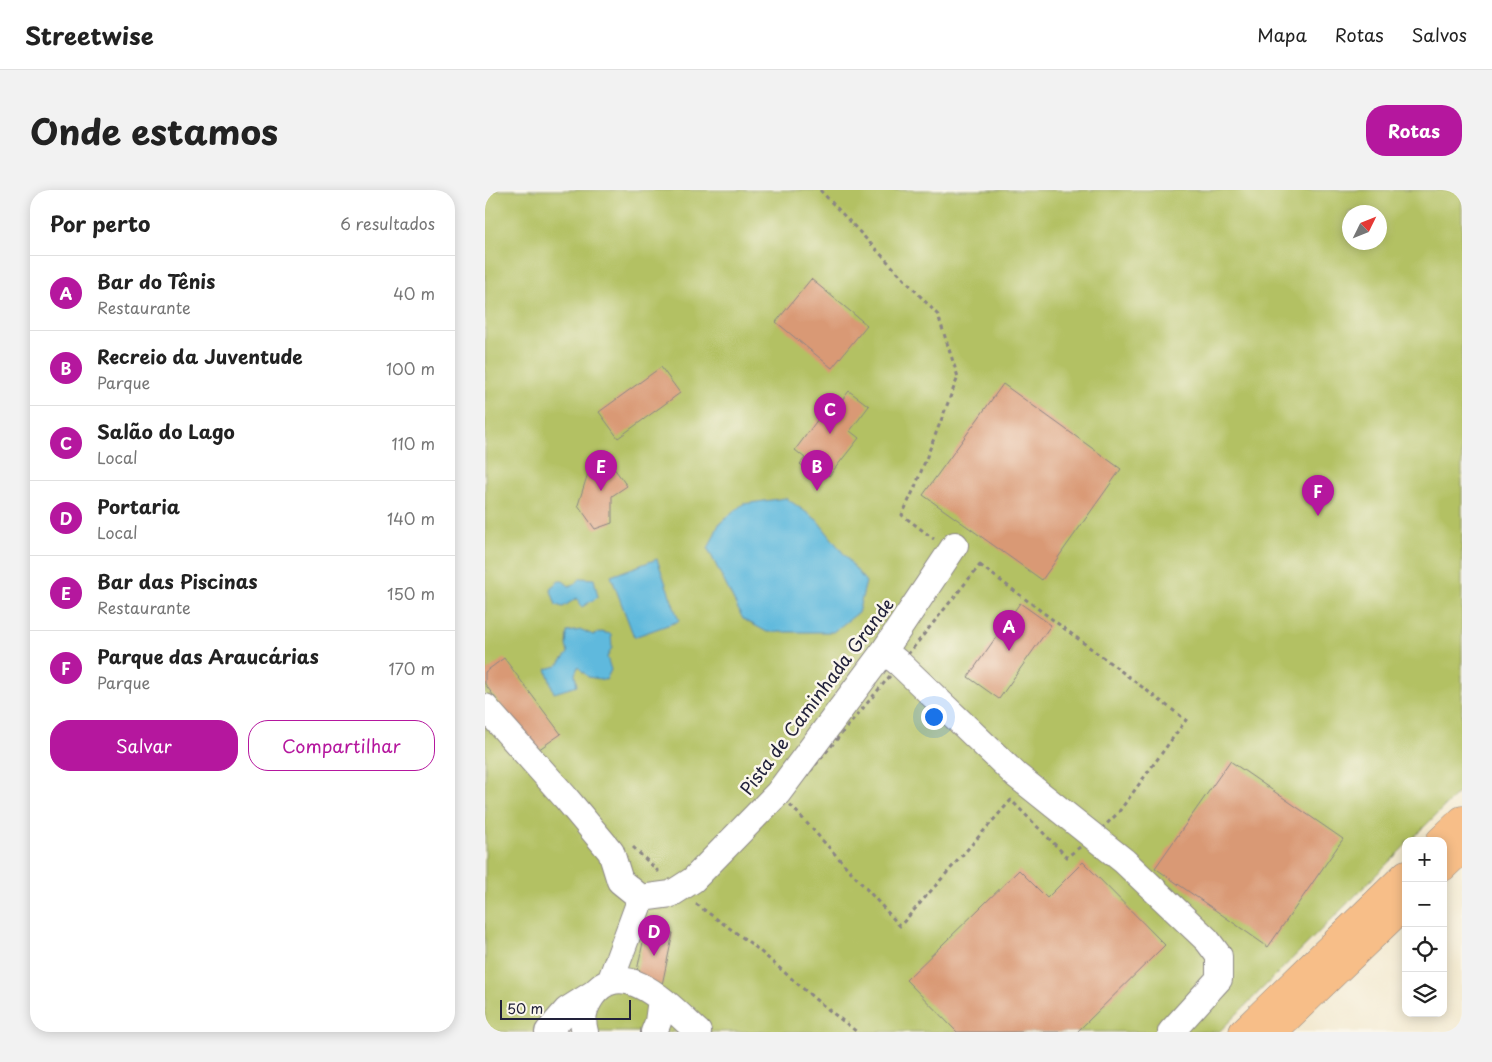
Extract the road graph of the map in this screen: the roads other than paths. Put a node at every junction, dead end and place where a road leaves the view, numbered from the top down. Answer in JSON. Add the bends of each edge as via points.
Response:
{"nodes":[{"id":1,"x":946,"y":543,"type":"road end"},
{"id":2,"x":884,"y":651,"type":"junction"},
{"id":3,"x":485,"y":707,"type":"edge"},
{"id":4,"x":1462,"y":820,"type":"edge"},
{"id":5,"x":1444,"y":837,"type":"edge"},
{"id":6,"x":1462,"y":849,"type":"edge"},
{"id":7,"x":1447,"y":864,"type":"edge"},
{"id":8,"x":1402,"y":878,"type":"edge"},
{"id":9,"x":641,"y":898,"type":"junction"},
{"id":10,"x":1402,"y":908,"type":"edge"},
{"id":11,"x":602,"y":987,"type":"junction"},
{"id":12,"x":661,"y":999,"type":"junction"},
{"id":13,"x":548,"y":1032,"type":"edge"},
{"id":14,"x":585,"y":1032,"type":"edge"},
{"id":15,"x":654,"y":1032,"type":"edge"},
{"id":16,"x":698,"y":1032,"type":"edge"},
{"id":17,"x":1171,"y":1032,"type":"edge"},
{"id":18,"x":1243,"y":1032,"type":"edge"},
{"id":19,"x":1273,"y":1032,"type":"edge"}],
"edges":[{"from":1,"to":2,"type":"lane"},
{"from":2,"to":9,"type":"lane","via":[[778,793],[693,880],[671,894]]},
{"from":2,"to":17,"type":"lane","via":[[1016,776],[1124,861],[1207,940],[1219,956],[1219,979]]},
{"from":3,"to":9,"type":"lane","via":[[611,852],[620,881]]},
{"from":4,"to":5,"type":"main road"},
{"from":6,"to":7,"type":"main road"},
{"from":8,"to":18,"type":"main road"},
{"from":9,"to":11,"type":"lane"},
{"from":10,"to":19,"type":"main road"},
{"from":11,"to":12,"type":"lane","via":[[631,981]]},
{"from":11,"to":13,"type":"lane","via":[[567,1010]]},
{"from":11,"to":14,"type":"lane","via":[[584,1008]]},
{"from":12,"to":15,"type":"lane"},
{"from":12,"to":16,"type":"lane"}]}
